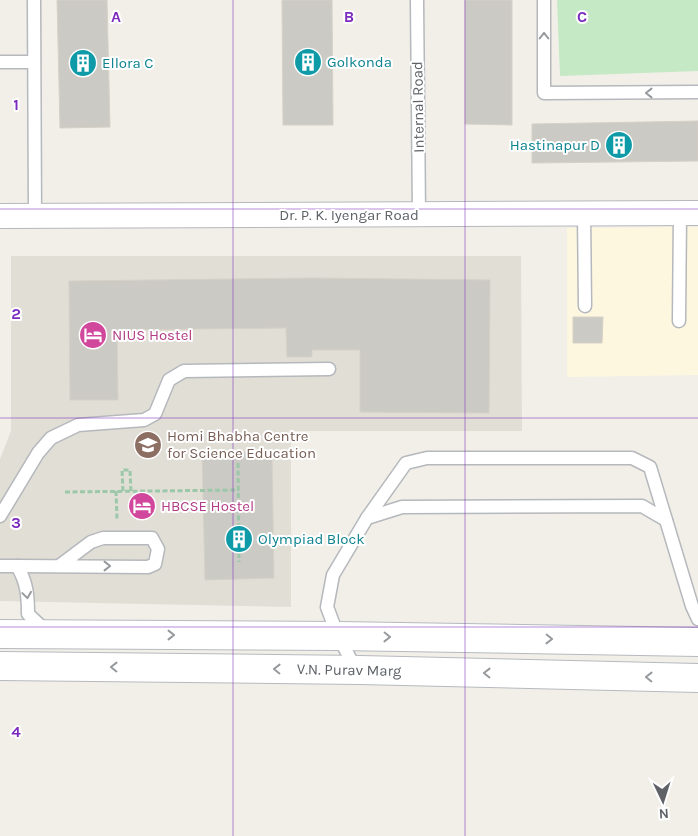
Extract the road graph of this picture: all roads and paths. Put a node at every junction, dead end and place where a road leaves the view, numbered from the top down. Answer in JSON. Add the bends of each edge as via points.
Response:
{"nodes":[{"id":1,"x":34,"y":0,"type":"edge"},
{"id":2,"x":417,"y":0,"type":"edge"},
{"id":3,"x":544,"y":0,"type":"edge"},
{"id":4,"x":0,"y":62,"type":"edge"},
{"id":5,"x":34,"y":62,"type":"junction"},
{"id":6,"x":698,"y":92,"type":"edge"},
{"id":7,"x":689,"y":213,"type":"edge"},
{"id":8,"x":419,"y":214,"type":"junction"},
{"id":9,"x":584,"y":214,"type":"junction"},
{"id":10,"x":0,"y":216,"type":"edge"},
{"id":11,"x":36,"y":216,"type":"junction"},
{"id":12,"x":585,"y":306,"type":"dead end"},
{"id":13,"x":679,"y":321,"type":"dead end"},
{"id":14,"x":329,"y":369,"type":"dead end"},
{"id":15,"x":238,"y":463,"type":"dead end"},
{"id":16,"x":239,"y":490,"type":"junction"},
{"id":17,"x":116,"y":491,"type":"junction"},
{"id":18,"x":123,"y":491,"type":"junction"},
{"id":19,"x":131,"y":491,"type":"junction"},
{"id":20,"x":65,"y":492,"type":"dead end"},
{"id":21,"x":0,"y":516,"type":"edge"},
{"id":22,"x":367,"y":518,"type":"junction"},
{"id":23,"x":666,"y":520,"type":"junction"},
{"id":24,"x":118,"y":538,"type":"junction"},
{"id":25,"x":239,"y":562,"type":"dead end"},
{"id":26,"x":0,"y":566,"type":"edge"},
{"id":27,"x":17,"y":566,"type":"junction"},
{"id":28,"x":59,"y":566,"type":"junction"},
{"id":29,"x":698,"y":619,"type":"edge"},
{"id":30,"x":0,"y":634,"type":"edge"},
{"id":31,"x":50,"y":635,"type":"junction"},
{"id":32,"x":338,"y":636,"type":"junction"},
{"id":33,"x":698,"y":642,"type":"edge"},
{"id":34,"x":0,"y":666,"type":"edge"},
{"id":35,"x":360,"y":670,"type":"junction"},
{"id":36,"x":698,"y":678,"type":"edge"}],
"edges":[{"from":1,"to":5,"type":"lane"},
{"from":2,"to":8,"type":"lane","name":"Internal Road"},
{"from":6,"to":3,"type":"lane","one_way":true,"via":[[544,93]]},
{"from":4,"to":5,"type":"lane"},
{"from":5,"to":11,"type":"lane"},
{"from":7,"to":9,"type":"street","name":"Dr. P. K. Iyengar Road"},
{"from":7,"to":13,"type":"lane"},
{"from":8,"to":9,"type":"street","name":"Dr. P. K. Iyengar Road"},
{"from":8,"to":11,"type":"street","name":"Dr. P. K. Iyengar Road"},
{"from":9,"to":12,"type":"lane"},
{"from":10,"to":11,"type":"street","name":"Dr. P. K. Iyengar Road"},
{"from":14,"to":21,"type":"lane","via":[[184,371],[169,380],[155,414],[144,420],[78,424],[51,438],[38,453]]},
{"from":15,"to":16,"type":"path"},
{"from":16,"to":19,"type":"path"},
{"from":16,"to":25,"type":"path"},
{"from":17,"to":18,"type":"path"},
{"from":17,"to":20,"type":"path"},
{"from":17,"to":24,"type":"path"},
{"from":18,"to":19,"type":"path"},
{"from":18,"to":19,"type":"path","via":[[122,470],[130,470]]},
{"from":22,"to":23,"type":"lane","via":[[402,507],[642,506]]},
{"from":22,"to":23,"type":"lane","via":[[406,463],[427,458],[632,458],[650,467]]},
{"from":22,"to":32,"type":"lane","via":[[333,575],[327,607]]},
{"from":23,"to":29,"type":"lane"},
{"from":24,"to":28,"type":"lane","via":[[91,542]]},
{"from":28,"to":24,"type":"lane","one_way":true,"via":[[148,567],[154,564],[158,550],[152,538]]},
{"from":26,"to":27,"type":"lane"},
{"from":27,"to":28,"type":"lane"},
{"from":27,"to":31,"type":"lane","one_way":true,"via":[[25,578],[28,614]]},
{"from":30,"to":31,"type":"street"},
{"from":31,"to":32,"type":"street","one_way":true},
{"from":32,"to":33,"type":"street","one_way":true},
{"from":32,"to":35,"type":"lane"},
{"from":35,"to":34,"type":"street","name":"V.N. Purav Marg","one_way":true},
{"from":36,"to":35,"type":"street","name":"V.N. Purav Marg","one_way":true}]}
